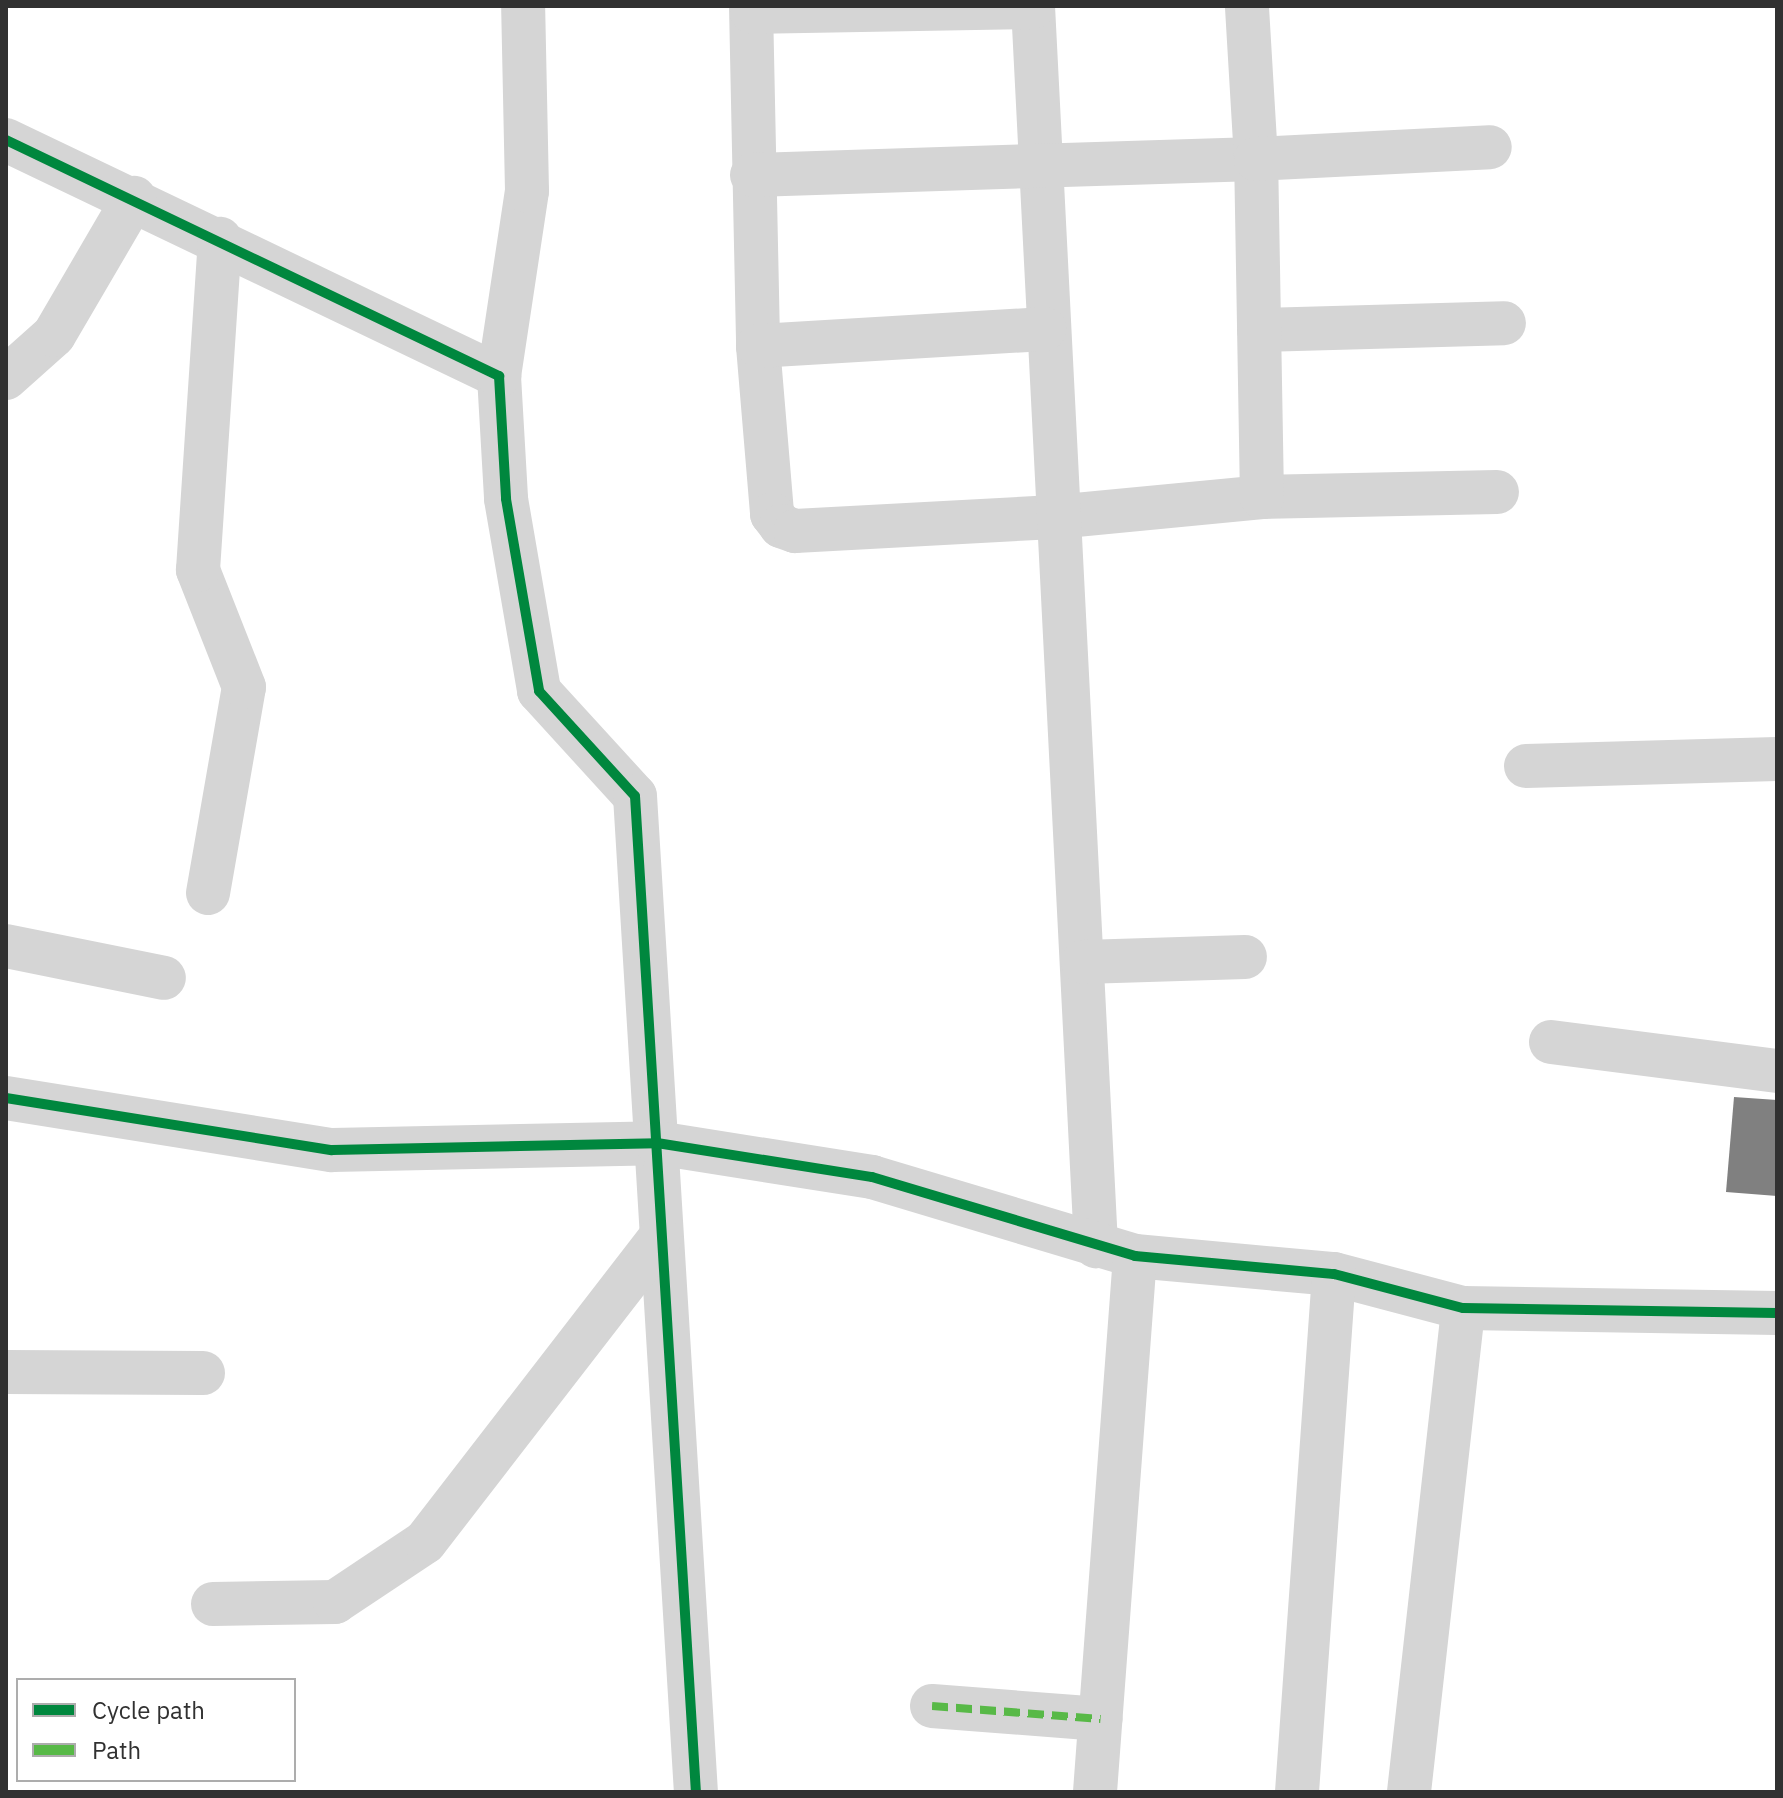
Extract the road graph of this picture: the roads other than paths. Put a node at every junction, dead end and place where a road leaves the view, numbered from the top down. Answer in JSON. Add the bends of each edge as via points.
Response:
{"nodes":[{"id":1,"x":523,"y":6,"type":"edge"},
{"id":2,"x":1033,"y":6,"type":"edge"},
{"id":3,"x":1247,"y":6,"type":"edge"},
{"id":4,"x":751,"y":9,"type":"edge"},
{"id":5,"x":6,"y":140,"type":"edge"},
{"id":6,"x":1490,"y":147,"type":"dead end"},
{"id":7,"x":1256,"y":159,"type":"junction"},
{"id":8,"x":1039,"y":169,"type":"junction"},
{"id":9,"x":752,"y":175,"type":"junction"},
{"id":10,"x":134,"y":198,"type":"junction"},
{"id":11,"x":220,"y":239,"type":"junction"},
{"id":12,"x":1504,"y":323,"type":"dead end"},
{"id":13,"x":1044,"y":329,"type":"junction"},
{"id":14,"x":1259,"y":330,"type":"junction"},
{"id":15,"x":758,"y":346,"type":"junction"},
{"id":16,"x":499,"y":376,"type":"junction"},
{"id":17,"x":6,"y":378,"type":"edge"},
{"id":18,"x":1497,"y":492,"type":"dead end"},
{"id":19,"x":1262,"y":497,"type":"junction"},
{"id":20,"x":1055,"y":517,"type":"junction"},
{"id":21,"x":1777,"y":759,"type":"edge"},
{"id":22,"x":1526,"y":766,"type":"dead end"},
{"id":23,"x":208,"y":893,"type":"dead end"},
{"id":24,"x":6,"y":946,"type":"edge"},
{"id":25,"x":1245,"y":957,"type":"dead end"},
{"id":26,"x":1083,"y":962,"type":"junction"},
{"id":27,"x":164,"y":978,"type":"dead end"},
{"id":28,"x":1551,"y":1042,"type":"dead end"},
{"id":29,"x":1777,"y":1071,"type":"edge"},
{"id":30,"x":6,"y":1098,"type":"edge"},
{"id":31,"x":657,"y":1143,"type":"junction"},
{"id":32,"x":659,"y":1239,"type":"junction"},
{"id":33,"x":1115,"y":1251,"type":"junction"},
{"id":34,"x":1334,"y":1274,"type":"junction"},
{"id":35,"x":1463,"y":1308,"type":"junction"},
{"id":36,"x":1777,"y":1313,"type":"edge"},
{"id":37,"x":6,"y":1372,"type":"edge"},
{"id":38,"x":203,"y":1373,"type":"dead end"},
{"id":39,"x":213,"y":1604,"type":"dead end"},
{"id":40,"x":932,"y":1706,"type":"dead end"},
{"id":41,"x":1100,"y":1719,"type":"junction"},
{"id":42,"x":696,"y":1792,"type":"edge"},
{"id":43,"x":1095,"y":1792,"type":"edge"},
{"id":44,"x":1297,"y":1792,"type":"edge"},
{"id":45,"x":1409,"y":1792,"type":"edge"}],
"edges":[{"from":1,"to":16,"type":"street","via":[[527,191]]},
{"from":2,"to":4,"type":"street"},
{"from":2,"to":8,"type":"street"},
{"from":3,"to":7,"type":"street"},
{"from":4,"to":9,"type":"street"},
{"from":5,"to":10,"type":"street"},
{"from":6,"to":7,"type":"street"},
{"from":7,"to":8,"type":"street"},
{"from":7,"to":14,"type":"street"},
{"from":8,"to":9,"type":"street"},
{"from":8,"to":13,"type":"street"},
{"from":9,"to":15,"type":"street"},
{"from":10,"to":11,"type":"street"},
{"from":10,"to":17,"type":"street","via":[[54,335]]},
{"from":11,"to":16,"type":"street"},
{"from":11,"to":23,"type":"street","via":[[198,570],[244,687]]},
{"from":12,"to":14,"type":"street"},
{"from":13,"to":15,"type":"street"},
{"from":13,"to":20,"type":"street"},
{"from":14,"to":19,"type":"street"},
{"from":15,"to":20,"type":"street","via":[[772,514],[781,526],[795,531]]},
{"from":16,"to":31,"type":"street","via":[[506,499],[539,691],[635,796]]},
{"from":18,"to":19,"type":"street"},
{"from":19,"to":20,"type":"street"},
{"from":20,"to":26,"type":"street"},
{"from":21,"to":22,"type":"street"},
{"from":24,"to":27,"type":"street"},
{"from":25,"to":26,"type":"street"},
{"from":26,"to":33,"type":"street"},
{"from":28,"to":29,"type":"street"},
{"from":30,"to":31,"type":"street","via":[[332,1150]]},
{"from":31,"to":32,"type":"street"},
{"from":31,"to":33,"type":"street","via":[[872,1177]]},
{"from":32,"to":39,"type":"street","via":[[425,1542],[335,1602]]},
{"from":32,"to":42,"type":"street"},
{"from":33,"to":34,"type":"street"},
{"from":33,"to":41,"type":"street"},
{"from":34,"to":35,"type":"street"},
{"from":34,"to":44,"type":"street"},
{"from":35,"to":36,"type":"street"},
{"from":35,"to":45,"type":"street"},
{"from":37,"to":38,"type":"street"},
{"from":40,"to":41,"type":"street"},
{"from":41,"to":43,"type":"street"}]}
